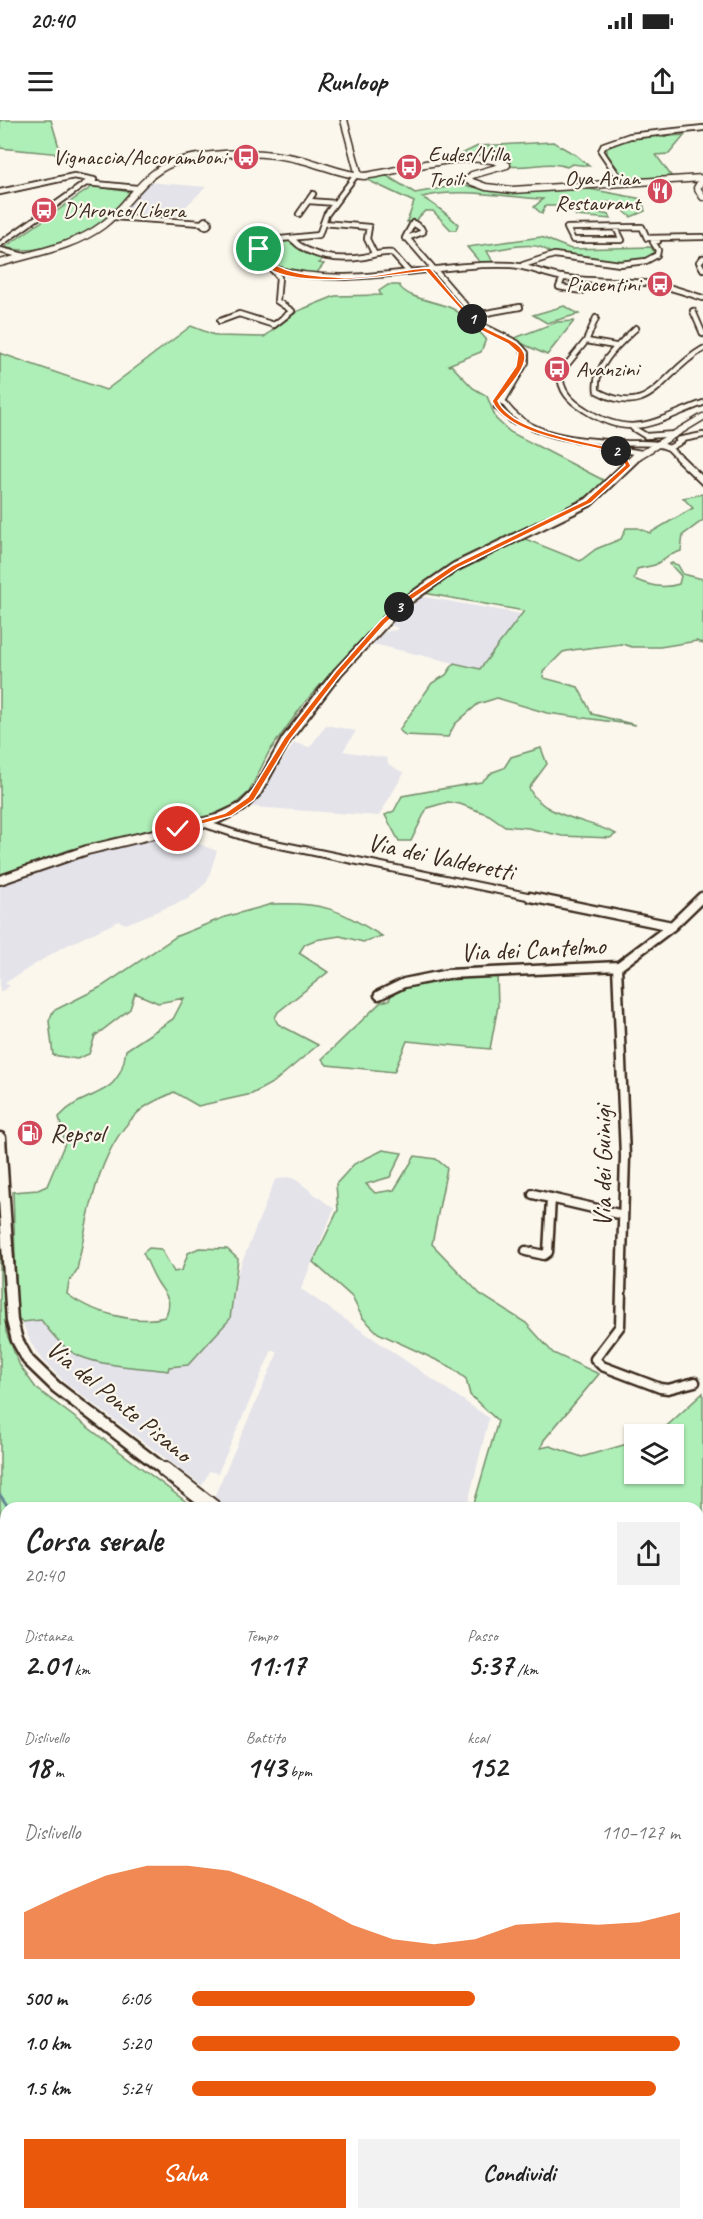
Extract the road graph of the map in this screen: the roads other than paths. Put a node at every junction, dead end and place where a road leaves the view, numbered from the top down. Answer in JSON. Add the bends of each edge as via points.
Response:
{"nodes":[{"id":1,"x":344,"y":120,"type":"edge"},
{"id":2,"x":703,"y":128,"type":"edge"},
{"id":3,"x":355,"y":173,"type":"junction"},
{"id":4,"x":702,"y":178,"type":"edge"},
{"id":5,"x":622,"y":182,"type":"junction"},
{"id":6,"x":97,"y":183,"type":"junction"},
{"id":7,"x":137,"y":188,"type":"junction"},
{"id":8,"x":0,"y":192,"type":"edge"},
{"id":9,"x":313,"y":194,"type":"dead end"},
{"id":10,"x":703,"y":197,"type":"edge"},
{"id":11,"x":309,"y":201,"type":"junction"},
{"id":12,"x":335,"y":203,"type":"junction"},
{"id":13,"x":299,"y":214,"type":"dead end"},
{"id":14,"x":112,"y":217,"type":"junction"},
{"id":15,"x":201,"y":223,"type":"dead end"},
{"id":16,"x":322,"y":223,"type":"junction"},
{"id":17,"x":616,"y":228,"type":"junction"},
{"id":18,"x":410,"y":230,"type":"junction"},
{"id":19,"x":418,"y":231,"type":"junction"},
{"id":20,"x":703,"y":237,"type":"edge"},
{"id":21,"x":292,"y":239,"type":"junction"},
{"id":22,"x":658,"y":241,"type":"dead end"},
{"id":23,"x":0,"y":244,"type":"edge"},
{"id":24,"x":0,"y":250,"type":"edge"},
{"id":25,"x":374,"y":253,"type":"junction"},
{"id":26,"x":24,"y":256,"type":"junction"},
{"id":27,"x":703,"y":258,"type":"edge"},
{"id":28,"x":0,"y":263,"type":"edge"},
{"id":29,"x":533,"y":263,"type":"junction"},
{"id":30,"x":516,"y":266,"type":"junction"},
{"id":31,"x":272,"y":268,"type":"junction"},
{"id":32,"x":430,"y":269,"type":"junction"},
{"id":33,"x":703,"y":269,"type":"edge"},
{"id":34,"x":536,"y":270,"type":"junction"},
{"id":35,"x":408,"y":271,"type":"junction"},
{"id":36,"x":563,"y":277,"type":"junction"},
{"id":37,"x":582,"y":291,"type":"dead end"},
{"id":38,"x":703,"y":298,"type":"edge"},
{"id":39,"x":520,"y":307,"type":"dead end"},
{"id":40,"x":693,"y":311,"type":"dead end"},
{"id":41,"x":471,"y":315,"type":"junction"},
{"id":42,"x":596,"y":318,"type":"dead end"},
{"id":43,"x":220,"y":321,"type":"dead end"},
{"id":44,"x":636,"y":328,"type":"dead end"},
{"id":45,"x":703,"y":334,"type":"edge"},
{"id":46,"x":586,"y":341,"type":"junction"},
{"id":47,"x":615,"y":346,"type":"junction"},
{"id":48,"x":703,"y":349,"type":"edge"},
{"id":49,"x":496,"y":400,"type":"junction"},
{"id":50,"x":702,"y":402,"type":"edge"},
{"id":51,"x":514,"y":416,"type":"junction"},
{"id":52,"x":703,"y":417,"type":"edge"},
{"id":53,"x":633,"y":428,"type":"junction"},
{"id":54,"x":703,"y":435,"type":"edge"},
{"id":55,"x":673,"y":436,"type":"junction"},
{"id":56,"x":682,"y":441,"type":"junction"},
{"id":57,"x":615,"y":443,"type":"junction"},
{"id":58,"x":659,"y":443,"type":"junction"},
{"id":59,"x":669,"y":448,"type":"junction"},
{"id":60,"x":615,"y":450,"type":"junction"},
{"id":61,"x":641,"y":453,"type":"junction"},
{"id":62,"x":628,"y":466,"type":"junction"},
{"id":63,"x":703,"y":481,"type":"edge"},
{"id":64,"x":202,"y":823,"type":"junction"},
{"id":65,"x":0,"y":880,"type":"edge"},
{"id":66,"x":703,"y":896,"type":"edge"},
{"id":67,"x":672,"y":927,"type":"junction"},
{"id":68,"x":617,"y":966,"type":"junction"},
{"id":69,"x":379,"y":995,"type":"dead end"},
{"id":70,"x":0,"y":1138,"type":"edge"},
{"id":71,"x":533,"y":1194,"type":"dead end"},
{"id":72,"x":551,"y":1198,"type":"junction"},
{"id":73,"x":623,"y":1215,"type":"junction"},
{"id":74,"x":526,"y":1251,"type":"dead end"},
{"id":75,"x":695,"y":1382,"type":"dead end"},
{"id":76,"x":206,"y":1502,"type":"edge"}],
"edges":[{"from":1,"to":3,"type":"street"},
{"from":2,"to":5,"type":"street","via":[[640,135],[606,144],[601,151]]},
{"from":3,"to":5,"type":"street","via":[[372,175],[488,159],[507,164],[470,175],[468,181],[516,190]]},
{"from":3,"to":7,"type":"street","via":[[284,157],[204,158],[166,165]]},
{"from":3,"to":12,"type":"street"},
{"from":4,"to":5,"type":"street"},
{"from":4,"to":10,"type":"street","via":[[697,189]]},
{"from":6,"to":7,"type":"street"},
{"from":6,"to":8,"type":"street","via":[[74,176]]},
{"from":6,"to":23,"type":"street","via":[[83,185]]},
{"from":7,"to":14,"type":"street"},
{"from":9,"to":11,"type":"street"},
{"from":11,"to":12,"type":"street"},
{"from":11,"to":13,"type":"street"},
{"from":12,"to":16,"type":"street"},
{"from":14,"to":15,"type":"street"},
{"from":14,"to":26,"type":"street","via":[[89,234]]},
{"from":16,"to":21,"type":"street","via":[[317,236]]},
{"from":16,"to":25,"type":"street","via":[[369,227],[366,239]]},
{"from":17,"to":17,"type":"street","via":[[584,226],[567,228],[573,240],[622,240]]},
{"from":17,"to":20,"type":"street","via":[[641,227],[647,238]]},
{"from":18,"to":19,"type":"street"},
{"from":18,"to":19,"type":"street","via":[[414,223]]},
{"from":18,"to":32,"type":"street","via":[[406,242]]},
{"from":19,"to":32,"type":"street","via":[[407,238]]},
{"from":21,"to":25,"type":"street","via":[[301,248],[326,256],[354,258]]},
{"from":21,"to":31,"type":"street","via":[[271,240],[260,246],[259,255]]},
{"from":22,"to":29,"type":"street","via":[[653,242],[657,255],[644,261],[619,263],[558,255],[543,256]]},
{"from":24,"to":26,"type":"street"},
{"from":25,"to":35,"type":"street","via":[[393,254]]},
{"from":26,"to":28,"type":"street"},
{"from":27,"to":33,"type":"street","via":[[699,262]]},
{"from":29,"to":30,"type":"street"},
{"from":29,"to":34,"type":"street"},
{"from":30,"to":32,"type":"street"},
{"from":30,"to":34,"type":"street"},
{"from":31,"to":35,"type":"street","via":[[300,276],[339,278]]},
{"from":31,"to":43,"type":"street","via":[[280,278],[278,301],[292,310],[276,323],[239,314]]},
{"from":32,"to":35,"type":"street"},
{"from":32,"to":41,"type":"street"},
{"from":34,"to":36,"type":"street"},
{"from":36,"to":37,"type":"street","via":[[559,287]]},
{"from":36,"to":38,"type":"street","via":[[641,282]]},
{"from":39,"to":41,"type":"street"},
{"from":40,"to":45,"type":"street"},
{"from":41,"to":49,"type":"street","via":[[483,330],[514,345],[522,355]]},
{"from":41,"to":51,"type":"street","via":[[484,327],[517,343],[526,353],[526,362],[504,400]]},
{"from":42,"to":46,"type":"street"},
{"from":44,"to":47,"type":"street"},
{"from":46,"to":47,"type":"street"},
{"from":46,"to":53,"type":"street","via":[[561,371],[565,394],[605,423]]},
{"from":47,"to":48,"type":"street","via":[[596,388],[611,399],[629,402],[646,398],[691,355]]},
{"from":49,"to":51,"type":"street","via":[[504,413]]},
{"from":49,"to":60,"type":"street","via":[[500,412],[523,426]]},
{"from":50,"to":53,"type":"street","via":[[682,413]]},
{"from":51,"to":57,"type":"street","via":[[526,425]]},
{"from":52,"to":55,"type":"street"},
{"from":53,"to":55,"type":"street","via":[[646,436]]},
{"from":54,"to":56,"type":"street"},
{"from":55,"to":56,"type":"street"},
{"from":55,"to":58,"type":"street"},
{"from":56,"to":59,"type":"street"},
{"from":57,"to":58,"type":"street"},
{"from":57,"to":61,"type":"street"},
{"from":58,"to":59,"type":"street"},
{"from":58,"to":61,"type":"street"},
{"from":59,"to":63,"type":"street"},
{"from":60,"to":61,"type":"street"},
{"from":60,"to":62,"type":"street"},
{"from":61,"to":62,"type":"street"},
{"from":62,"to":64,"type":"street","via":[[589,502],[452,569],[402,604],[338,672],[303,717],[253,796],[232,812]]},
{"from":64,"to":65,"type":"street","via":[[87,850]]},
{"from":64,"to":67,"type":"street","name":"Via dei Valderetti","via":[[252,839]]},
{"from":66,"to":67,"type":"street","name":"Via dei Cantelmo"},
{"from":67,"to":68,"type":"street","name":"Via dei Cantelmo"},
{"from":68,"to":69,"type":"street","name":"Via dei Cantelmo","via":[[439,975],[404,982]]},
{"from":68,"to":73,"type":"street","name":"Via dei Guinigi","via":[[624,1112]]},
{"from":70,"to":76,"type":"street","name":"Via del Ponte Pisano","via":[[11,1317],[22,1351],[40,1374]]},
{"from":71,"to":72,"type":"street"},
{"from":72,"to":73,"type":"street"},
{"from":72,"to":74,"type":"street","via":[[548,1252],[544,1255]]},
{"from":73,"to":75,"type":"street","name":"Via dei Guinigi","via":[[620,1326],[595,1359],[602,1366],[660,1388]]}]}
